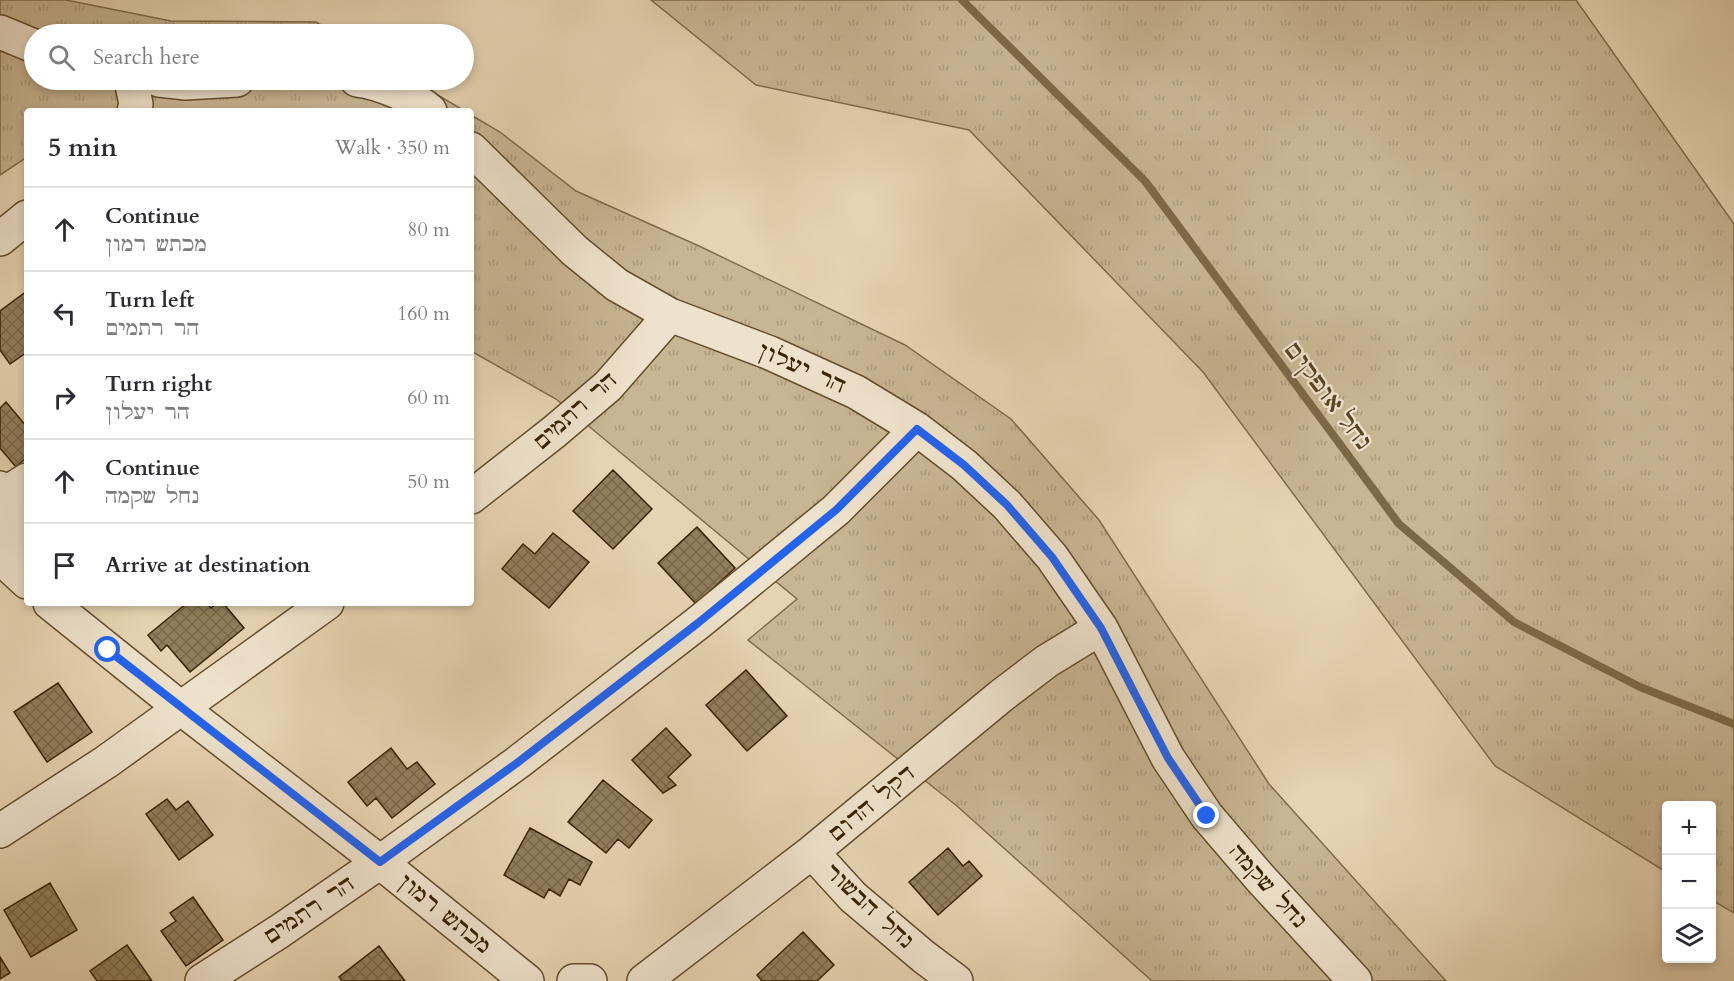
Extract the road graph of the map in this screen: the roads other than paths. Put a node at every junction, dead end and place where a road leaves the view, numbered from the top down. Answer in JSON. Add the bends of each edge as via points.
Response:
{"nodes":[{"id":1,"x":0,"y":32,"type":"edge"},
{"id":2,"x":24,"y":42,"type":"edge"},
{"id":3,"x":133,"y":90,"type":"edge"},
{"id":4,"x":390,"y":90,"type":"edge"},
{"id":5,"x":135,"y":108,"type":"edge"},
{"id":6,"x":427,"y":108,"type":"edge"},
{"id":7,"x":477,"y":164,"type":"edge"},
{"id":8,"x":24,"y":219,"type":"edge"},
{"id":9,"x":0,"y":239,"type":"edge"},
{"id":10,"x":670,"y":315,"type":"junction"},
{"id":11,"x":917,"y":429,"type":"junction"},
{"id":12,"x":11,"y":487,"type":"edge"},
{"id":13,"x":474,"y":495,"type":"edge"},
{"id":14,"x":1,"y":560,"type":"edge"},
{"id":15,"x":24,"y":579,"type":"edge"},
{"id":16,"x":54,"y":606,"type":"edge"},
{"id":17,"x":323,"y":606,"type":"edge"},
{"id":18,"x":1101,"y":628,"type":"junction"},
{"id":19,"x":182,"y":709,"type":"junction"},
{"id":20,"x":0,"y":831,"type":"edge"},
{"id":21,"x":812,"y":852,"type":"junction"},
{"id":22,"x":380,"y":862,"type":"junction"},
{"id":23,"x":202,"y":981,"type":"edge"},
{"id":24,"x":527,"y":981,"type":"edge"},
{"id":25,"x":574,"y":981,"type":"edge"},
{"id":26,"x":590,"y":981,"type":"edge"},
{"id":27,"x":644,"y":981,"type":"edge"},
{"id":28,"x":956,"y":981,"type":"edge"},
{"id":29,"x":1355,"y":981,"type":"edge"}],
"edges":[{"from":1,"to":2,"type":"street"},
{"from":3,"to":5,"type":"street"},
{"from":4,"to":6,"type":"street"},
{"from":7,"to":10,"type":"street","name":"הר יעלון","via":[[617,285]]},
{"from":8,"to":9,"type":"street"},
{"from":10,"to":11,"type":"street","name":"הר יעלון","via":[[770,352],[856,392]]},
{"from":10,"to":13,"type":"street","name":"הר רתמים","via":[[608,386]]},
{"from":11,"to":18,"type":"street","name":"הר יעלון","via":[[1007,505],[1052,557]]},
{"from":11,"to":22,"type":"street","name":"הר רתמים","via":[[836,510],[698,623],[517,763]]},
{"from":12,"to":14,"type":"street","via":[[16,527],[12,544]]},
{"from":14,"to":15,"type":"street"},
{"from":16,"to":19,"type":"street","name":"מכתש רמון"},
{"from":17,"to":19,"type":"street"},
{"from":18,"to":21,"type":"street","name":"דקל הדום","via":[[1047,661],[1001,696]]},
{"from":18,"to":29,"type":"street","name":"נחל שקמה","via":[[1168,758],[1207,816]]},
{"from":19,"to":20,"type":"street"},
{"from":19,"to":22,"type":"street","name":"מכתש רמון"},
{"from":21,"to":27,"type":"street","name":"דקל הדום"},
{"from":21,"to":28,"type":"street","name":"נחל הבשור","via":[[853,897]]},
{"from":22,"to":23,"type":"street","name":"הר רתמים"},
{"from":22,"to":24,"type":"street","name":"מכתש רמון"},
{"from":25,"to":26,"type":"street"}]}
